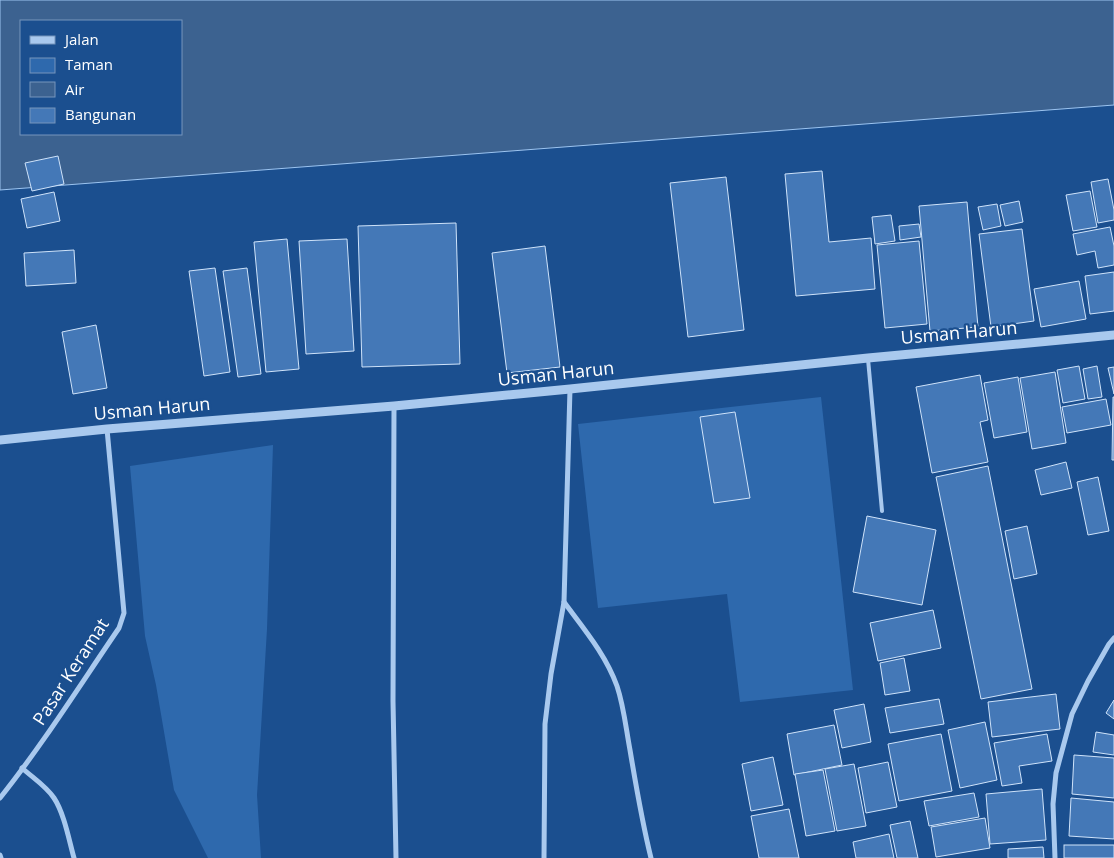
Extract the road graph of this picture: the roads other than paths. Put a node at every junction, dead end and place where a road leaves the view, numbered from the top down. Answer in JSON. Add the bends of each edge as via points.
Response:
{"nodes":[{"id":1,"x":1114,"y":335,"type":"edge"},
{"id":2,"x":868,"y":358,"type":"junction"},
{"id":3,"x":570,"y":389,"type":"junction"},
{"id":4,"x":394,"y":406,"type":"junction"},
{"id":5,"x":107,"y":429,"type":"junction"},
{"id":6,"x":0,"y":440,"type":"edge"},
{"id":7,"x":882,"y":511,"type":"dead end"},
{"id":8,"x":564,"y":602,"type":"junction"},
{"id":9,"x":1114,"y":638,"type":"edge"},
{"id":10,"x":22,"y":768,"type":"junction"},
{"id":11,"x":0,"y":798,"type":"edge"},
{"id":12,"x":74,"y":858,"type":"edge"},
{"id":13,"x":396,"y":858,"type":"edge"},
{"id":14,"x":544,"y":858,"type":"edge"},
{"id":15,"x":652,"y":858,"type":"edge"},
{"id":16,"x":1055,"y":858,"type":"edge"}],
"edges":[{"from":1,"to":2,"type":"street","name":"Usman Harun"},
{"from":2,"to":3,"type":"street","name":"Usman Harun"},
{"from":2,"to":7,"type":"lane"},
{"from":3,"to":4,"type":"street","name":"Usman Harun"},
{"from":3,"to":8,"type":"street"},
{"from":4,"to":5,"type":"street","name":"Usman Harun"},
{"from":4,"to":13,"type":"street"},
{"from":5,"to":6,"type":"street","name":"Usman Harun"},
{"from":5,"to":10,"type":"street","name":"Pasar Keramat","via":[[124,613],[119,628]]},
{"from":8,"to":14,"type":"street","via":[[545,724]]},
{"from":8,"to":15,"type":"street","via":[[598,648],[617,686]]},
{"from":9,"to":16,"type":"street","via":[[1072,714],[1056,773],[1053,804]]},
{"from":10,"to":11,"type":"street","name":"Pasar Keramat"},
{"from":10,"to":12,"type":"street","via":[[55,799]]}]}
